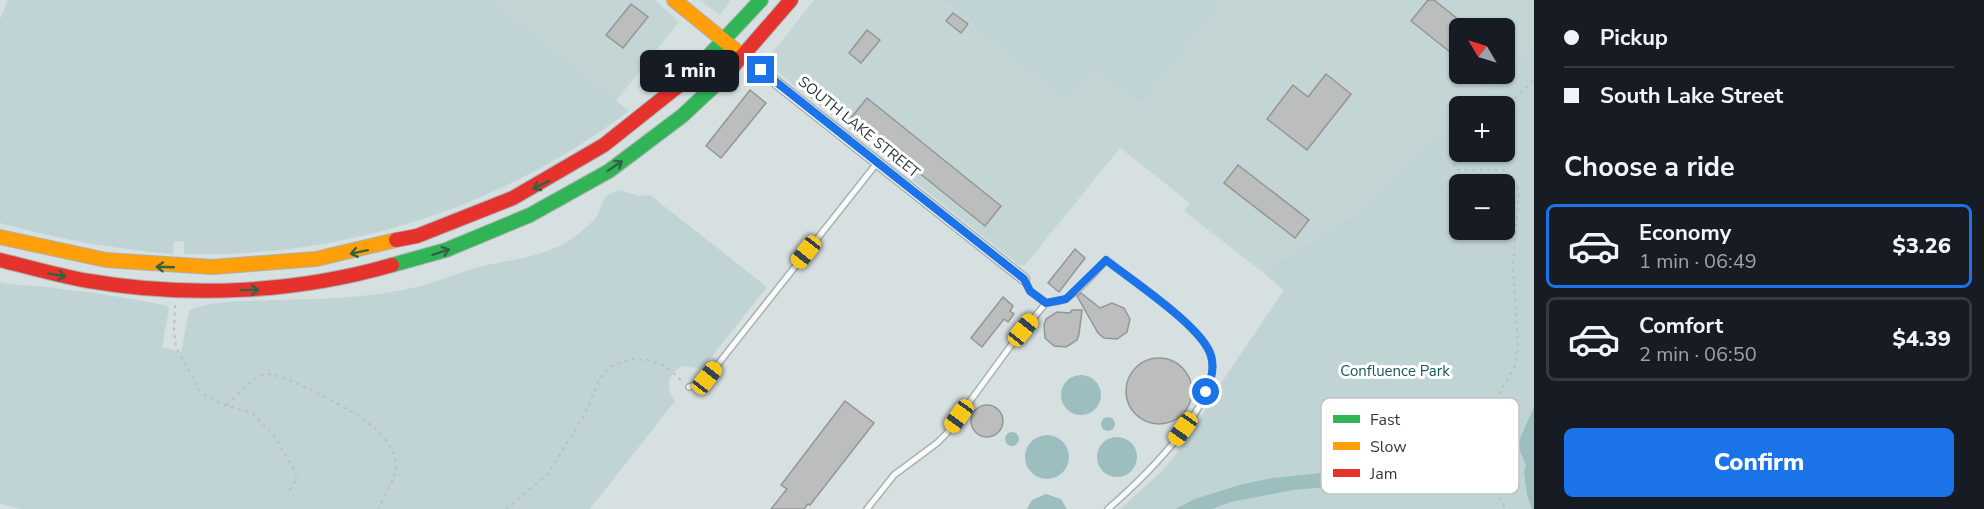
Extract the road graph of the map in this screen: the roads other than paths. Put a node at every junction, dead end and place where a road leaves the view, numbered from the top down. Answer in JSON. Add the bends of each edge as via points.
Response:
{"nodes":[{"id":1,"x":674,"y":0,"type":"edge"},
{"id":2,"x":761,"y":0,"type":"edge"},
{"id":3,"x":791,"y":0,"type":"edge"},
{"id":4,"x":726,"y":42,"type":"junction"},
{"id":5,"x":744,"y":57,"type":"junction"},
{"id":6,"x":877,"y":163,"type":"junction"},
{"id":7,"x":0,"y":237,"type":"edge"},
{"id":8,"x":0,"y":260,"type":"edge"},
{"id":9,"x":1024,"y":279,"type":"joint"},
{"id":10,"x":1046,"y":303,"type":"junction"},
{"id":11,"x":689,"y":387,"type":"road end"},
{"id":12,"x":867,"y":509,"type":"edge"},
{"id":13,"x":1108,"y":509,"type":"edge"}],
"edges":[{"from":1,"to":4,"type":"main road","name":"SOUTH LAKE STREET"},
{"from":2,"to":4,"type":"main road"},
{"from":3,"to":5,"type":"main road"},
{"from":4,"to":5,"type":"main road","name":"SOUTH LAKE STREET"},
{"from":4,"to":7,"type":"main road","one_way":true,"via":[[664,101],[617,138],[546,183],[406,240],[331,258],[219,268],[123,264]]},
{"from":5,"to":6,"type":"street","name":"SOUTH LAKE STREET"},
{"from":8,"to":5,"type":"main road","one_way":true,"via":[[120,286],[175,290],[266,289],[400,265],[476,241],[571,194],[682,116]]},
{"from":6,"to":9,"type":"street","name":"SOUTH LAKE STREET"},
{"from":6,"to":11,"type":"lane","via":[[707,378]]},
{"from":9,"to":10,"type":"lane","via":[[1030,291]]},
{"from":10,"to":12,"type":"lane","via":[[946,434],[894,475]]},
{"from":10,"to":13,"type":"lane","via":[[1066,299],[1106,260],[1202,338],[1212,358],[1211,381],[1176,440]]}]}
